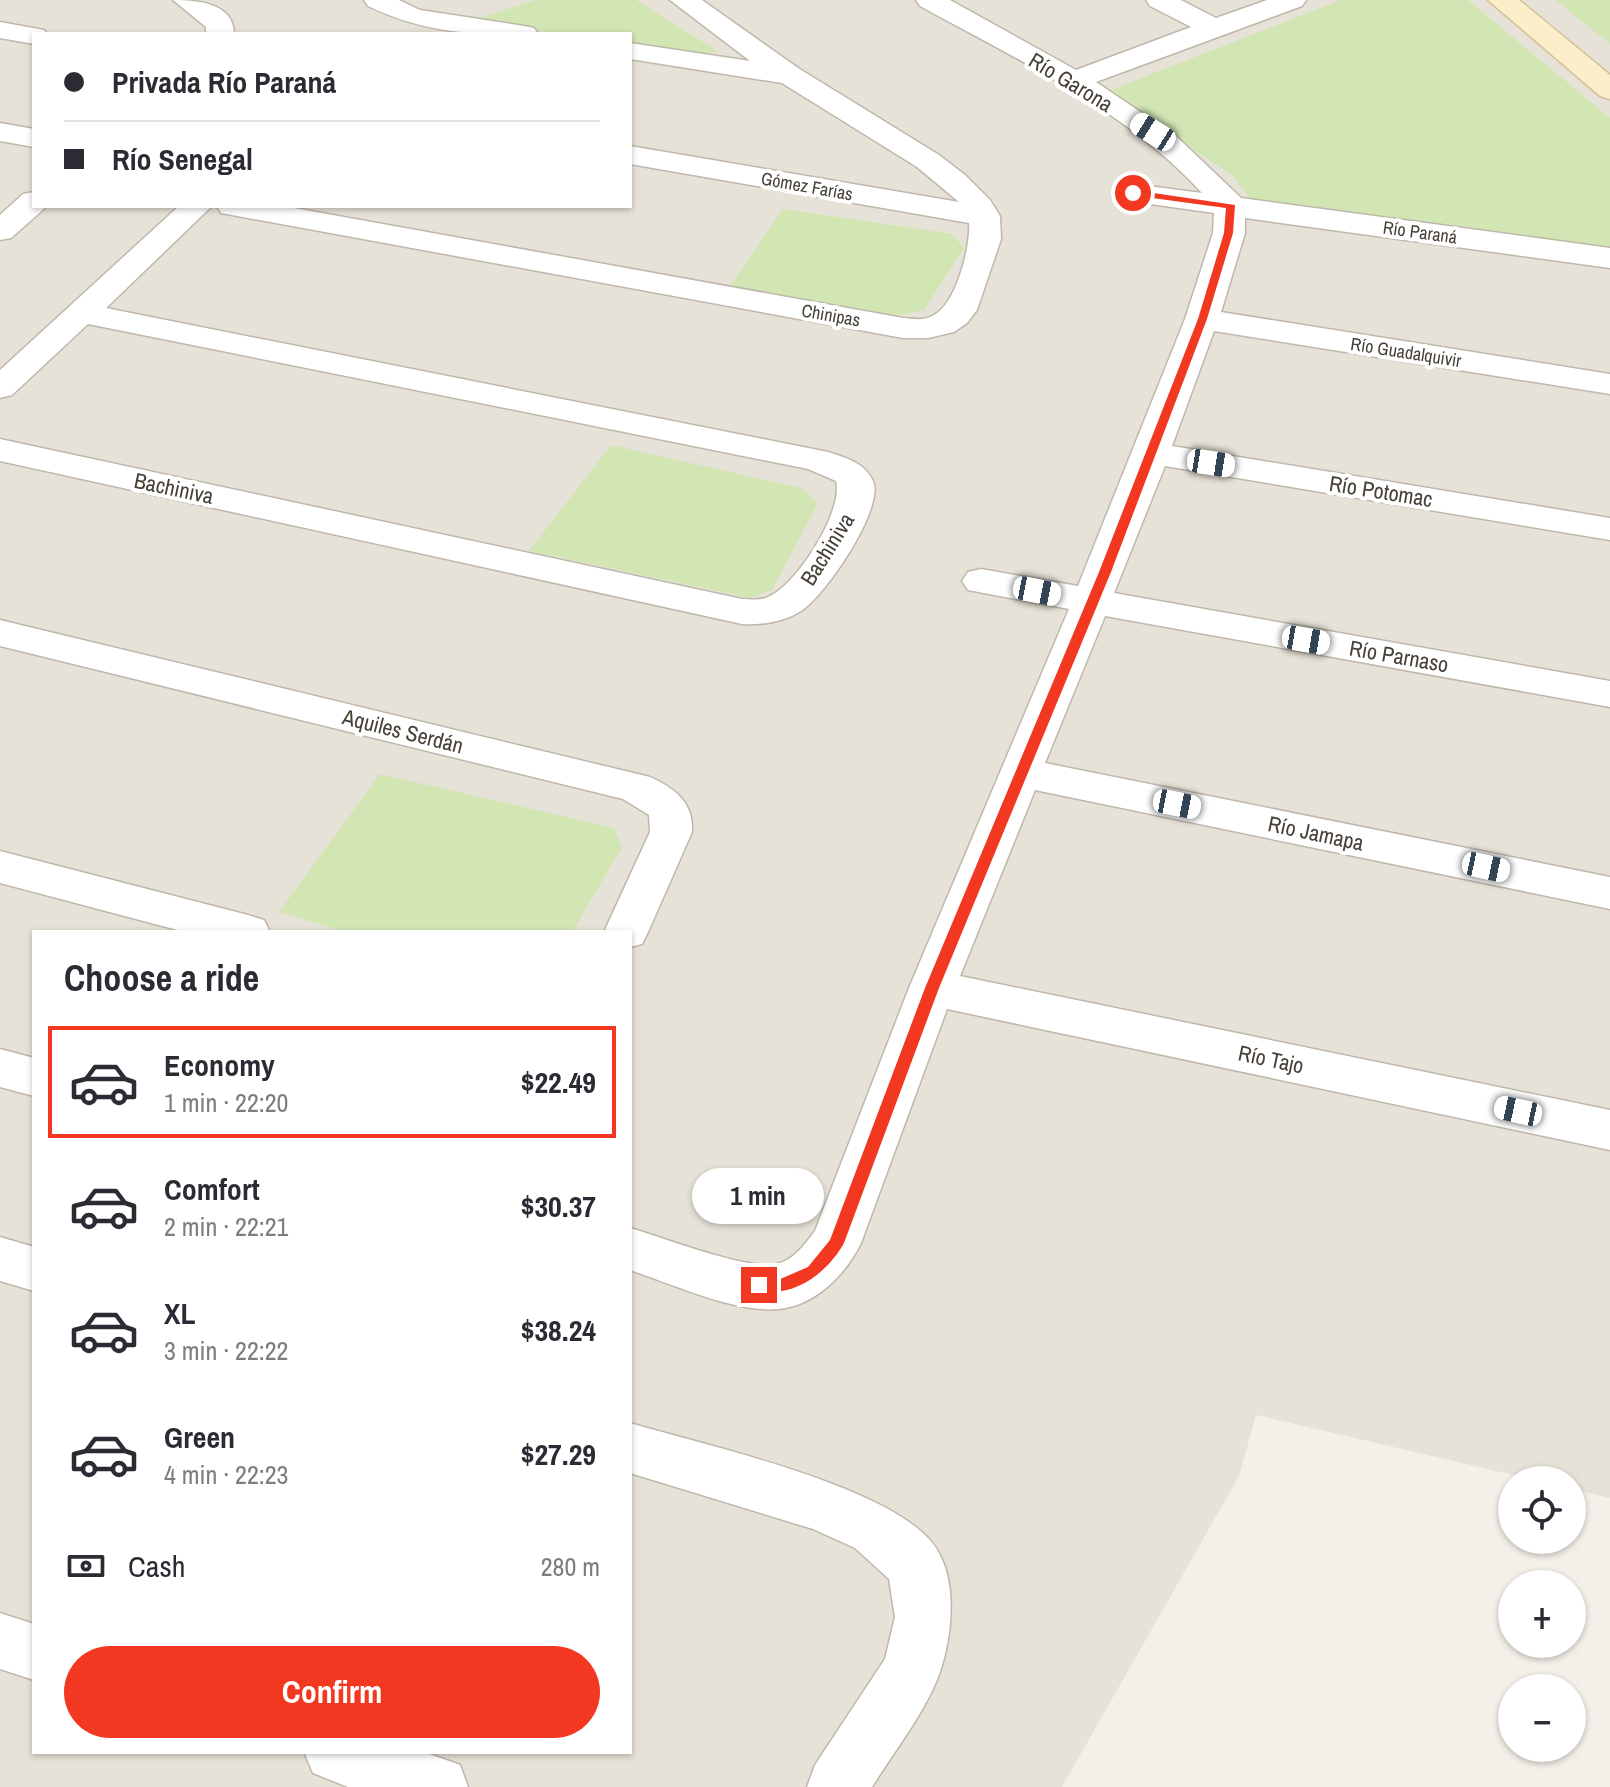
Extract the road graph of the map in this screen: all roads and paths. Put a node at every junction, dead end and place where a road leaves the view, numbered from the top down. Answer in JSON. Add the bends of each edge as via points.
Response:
{"nodes":[{"id":1,"x":187,"y":0,"type":"edge"},
{"id":2,"x":378,"y":0,"type":"edge"},
{"id":3,"x":466,"y":0,"type":"edge"},
{"id":4,"x":684,"y":0,"type":"edge"},
{"id":5,"x":930,"y":0,"type":"edge"},
{"id":6,"x":1160,"y":0,"type":"edge"},
{"id":7,"x":1292,"y":0,"type":"edge"},
{"id":8,"x":1502,"y":0,"type":"edge"},
{"id":9,"x":1541,"y":0,"type":"edge"},
{"id":10,"x":403,"y":25,"type":"edge"},
{"id":11,"x":1215,"y":29,"type":"junction"},
{"id":12,"x":0,"y":30,"type":"edge"},
{"id":13,"x":220,"y":32,"type":"edge"},
{"id":14,"x":497,"y":32,"type":"edge"},
{"id":15,"x":32,"y":36,"type":"edge"},
{"id":16,"x":632,"y":51,"type":"edge"},
{"id":17,"x":1610,"y":56,"type":"edge"},
{"id":18,"x":790,"y":76,"type":"junction"},
{"id":19,"x":1071,"y":81,"type":"junction"},
{"id":20,"x":1610,"y":90,"type":"edge"},
{"id":21,"x":0,"y":132,"type":"edge"},
{"id":22,"x":32,"y":138,"type":"edge"},
{"id":23,"x":632,"y":155,"type":"edge"},
{"id":24,"x":1133,"y":193,"type":"dead end"},
{"id":25,"x":32,"y":203,"type":"edge"},
{"id":26,"x":1230,"y":205,"type":"junction"},
{"id":27,"x":195,"y":208,"type":"edge"},
{"id":28,"x":243,"y":208,"type":"edge"},
{"id":29,"x":984,"y":216,"type":"junction"},
{"id":30,"x":0,"y":231,"type":"edge"},
{"id":31,"x":1610,"y":258,"type":"edge"},
{"id":32,"x":81,"y":313,"type":"junction"},
{"id":33,"x":1202,"y":319,"type":"junction"},
{"id":34,"x":1610,"y":384,"type":"edge"},
{"id":35,"x":0,"y":388,"type":"edge"},
{"id":36,"x":0,"y":450,"type":"edge"},
{"id":37,"x":1152,"y":453,"type":"junction"},
{"id":38,"x":1610,"y":529,"type":"edge"},
{"id":39,"x":981,"y":581,"type":"dead end"},
{"id":40,"x":1093,"y":602,"type":"junction"},
{"id":41,"x":0,"y":633,"type":"edge"},
{"id":42,"x":1610,"y":694,"type":"edge"},
{"id":43,"x":1023,"y":773,"type":"junction"},
{"id":44,"x":0,"y":867,"type":"edge"},
{"id":45,"x":1610,"y":893,"type":"edge"},
{"id":46,"x":240,"y":930,"type":"edge"},
{"id":47,"x":627,"y":930,"type":"edge"},
{"id":48,"x":932,"y":988,"type":"junction"},
{"id":49,"x":0,"y":1068,"type":"edge"},
{"id":50,"x":32,"y":1076,"type":"edge"},
{"id":51,"x":1610,"y":1130,"type":"edge"},
{"id":52,"x":632,"y":1250,"type":"edge"},
{"id":53,"x":0,"y":1259,"type":"edge"},
{"id":54,"x":32,"y":1268,"type":"edge"},
{"id":55,"x":632,"y":1449,"type":"edge"},
{"id":56,"x":0,"y":1641,"type":"edge"},
{"id":57,"x":32,"y":1651,"type":"edge"},
{"id":58,"x":340,"y":1754,"type":"edge"},
{"id":59,"x":438,"y":1787,"type":"edge"},
{"id":60,"x":837,"y":1787,"type":"edge"}],
"edges":[{"from":1,"to":13,"type":"street","via":[[220,24]]},
{"from":2,"to":10,"type":"street"},
{"from":3,"to":10,"type":"street"},
{"from":4,"to":18,"type":"street"},
{"from":5,"to":19,"type":"street","name":"Río Garona"},
{"from":6,"to":11,"type":"street"},
{"from":7,"to":11,"type":"street"},
{"from":8,"to":20,"type":"street"},
{"from":9,"to":17,"type":"street"},
{"from":10,"to":14,"type":"street"},
{"from":11,"to":19,"type":"street"},
{"from":12,"to":15,"type":"street"},
{"from":16,"to":18,"type":"street"},
{"from":18,"to":29,"type":"street","via":[[929,162],[977,200]]},
{"from":19,"to":26,"type":"street","name":"Río Garona","via":[[1182,154]]},
{"from":21,"to":22,"type":"street"},
{"from":23,"to":29,"type":"street","name":"Gómez Farías"},
{"from":24,"to":26,"type":"street","name":"Río Paraná"},
{"from":25,"to":30,"type":"street"},
{"from":26,"to":31,"type":"street","name":"Río Paraná"},
{"from":26,"to":33,"type":"street","via":[[1229,233]]},
{"from":27,"to":32,"type":"street"},
{"from":28,"to":29,"type":"street","name":"Chinipas","via":[[920,329],[947,324],[961,310],[985,243]]},
{"from":32,"to":35,"type":"street"},
{"from":32,"to":36,"type":"street","name":"Bachiniva","via":[[796,456],[850,473],[858,492],[801,592],[782,607],[737,611]]},
{"from":33,"to":34,"type":"street","name":"Río Guadalquivir"},
{"from":33,"to":37,"type":"street"},
{"from":37,"to":38,"type":"street","name":"Río Potomac"},
{"from":37,"to":40,"type":"street"},
{"from":39,"to":40,"type":"street","name":"Río Parnaso"},
{"from":40,"to":42,"type":"street","name":"Río Parnaso"},
{"from":40,"to":43,"type":"street"},
{"from":41,"to":47,"type":"street","name":"Aquiles Serdán","via":[[623,784],[653,796],[668,806],[671,832]]},
{"from":43,"to":45,"type":"street","name":"Río Jamapa"},
{"from":43,"to":48,"type":"street"},
{"from":44,"to":46,"type":"street"},
{"from":48,"to":51,"type":"street","name":"Río Tajo"},
{"from":48,"to":52,"type":"street","via":[[836,1243],[813,1271],[779,1287],[739,1283]]},
{"from":49,"to":50,"type":"street"},
{"from":53,"to":54,"type":"street"},
{"from":55,"to":60,"type":"street","via":[[823,1506],[875,1530],[915,1566],[924,1617],[911,1670]]},
{"from":56,"to":57,"type":"street"},
{"from":58,"to":59,"type":"street"}]}
